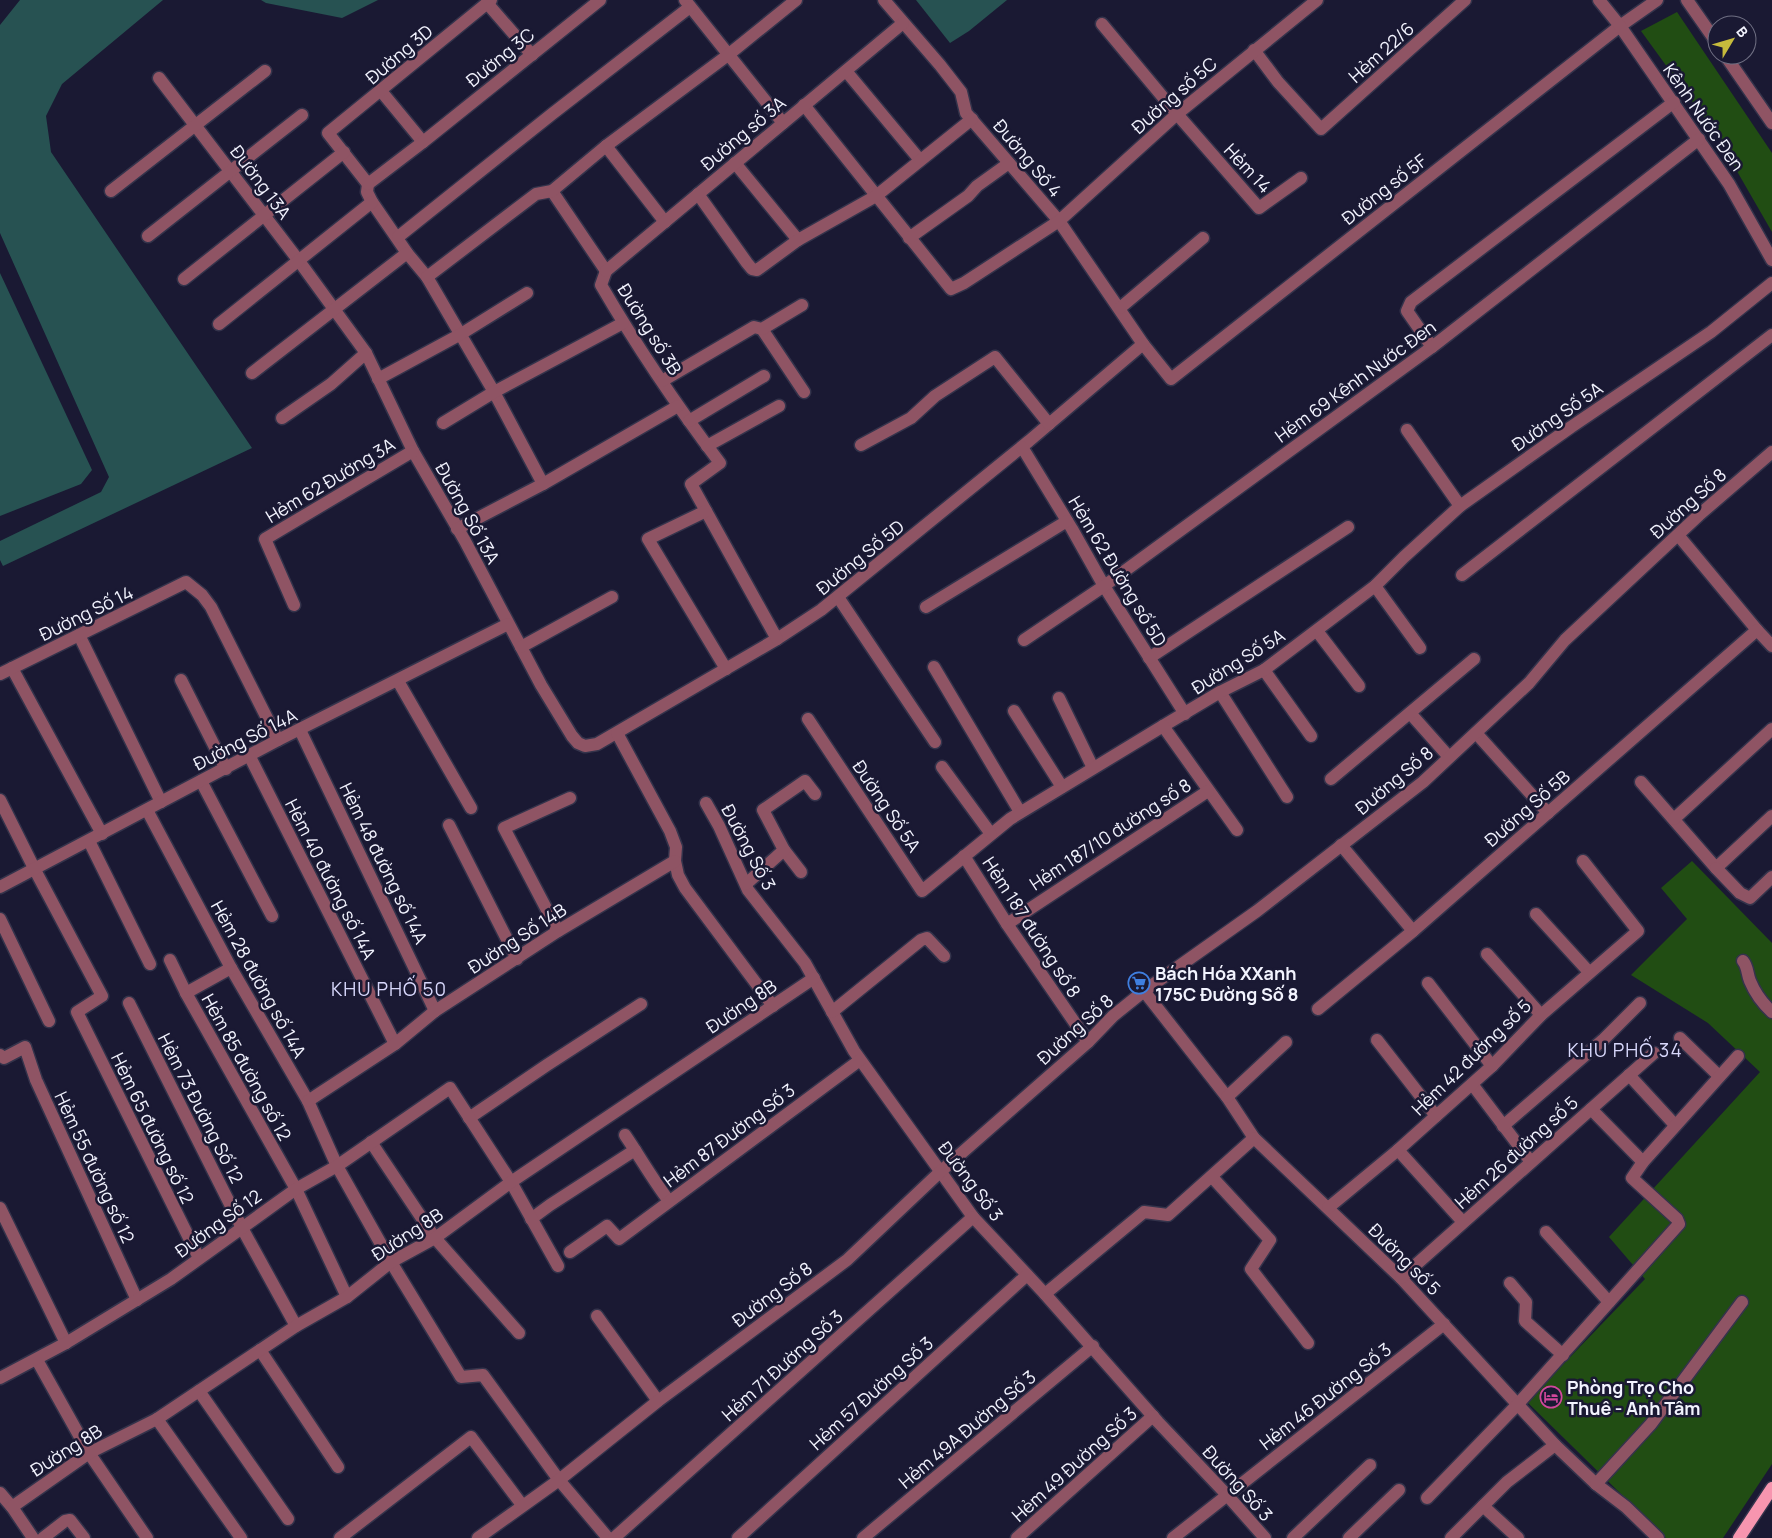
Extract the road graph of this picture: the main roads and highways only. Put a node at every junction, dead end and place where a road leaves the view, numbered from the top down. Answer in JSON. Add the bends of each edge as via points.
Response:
{"nodes":[{"id":1,"x":1772,"y":1488,"type":"edge"},
{"id":2,"x":1739,"y":1538,"type":"edge"}],
"edges":[{"from":1,"to":2,"type":"main road"}]}
